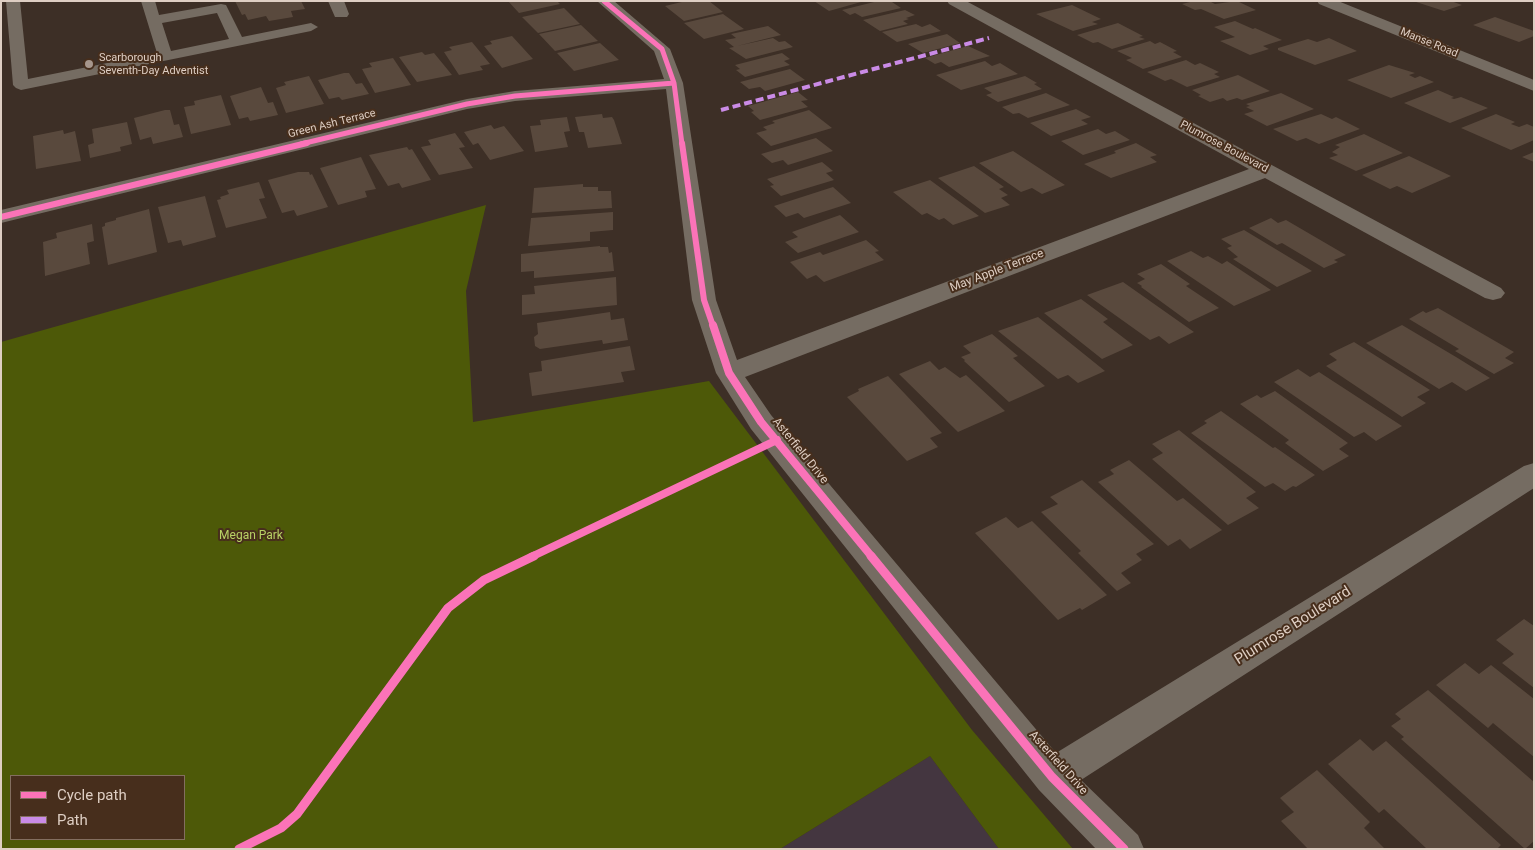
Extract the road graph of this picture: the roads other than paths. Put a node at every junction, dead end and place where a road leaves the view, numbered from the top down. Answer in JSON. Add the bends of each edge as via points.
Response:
{"nodes":[{"id":1,"x":14,"y":1,"type":"edge"},
{"id":2,"x":148,"y":1,"type":"edge"},
{"id":3,"x":604,"y":1,"type":"edge"},
{"id":4,"x":954,"y":1,"type":"edge"},
{"id":5,"x":1324,"y":1,"type":"edge"},
{"id":6,"x":154,"y":20,"type":"junction"},
{"id":7,"x":311,"y":27,"type":"dead end"},
{"id":8,"x":237,"y":42,"type":"junction"},
{"id":9,"x":164,"y":56,"type":"junction"},
{"id":10,"x":674,"y":83,"type":"junction"},
{"id":11,"x":1534,"y":86,"type":"edge"},
{"id":12,"x":1266,"y":170,"type":"junction"},
{"id":13,"x":1,"y":217,"type":"edge"},
{"id":14,"x":1493,"y":293,"type":"dead end"},
{"id":15,"x":729,"y":373,"type":"junction"},
{"id":16,"x":1534,"y":474,"type":"edge"},
{"id":17,"x":1052,"y":778,"type":"junction"},
{"id":18,"x":1124,"y":849,"type":"edge"}],
"edges":[{"from":1,"to":9,"type":"lane","via":[[21,85]]},
{"from":2,"to":6,"type":"lane"},
{"from":3,"to":10,"type":"street","name":"Asterfield Drive","via":[[662,49]]},
{"from":4,"to":12,"type":"street","name":"Plumrose Boulevard"},
{"from":5,"to":11,"type":"street","name":"Manse Road"},
{"from":6,"to":8,"type":"lane","via":[[222,8]]},
{"from":6,"to":9,"type":"lane"},
{"from":7,"to":8,"type":"lane"},
{"from":8,"to":9,"type":"lane"},
{"from":10,"to":13,"type":"street","name":"Green Ash Terrace","via":[[515,96],[467,104]]},
{"from":10,"to":15,"type":"street","name":"Asterfield Drive","via":[[704,300]]},
{"from":12,"to":14,"type":"street","name":"Plumrose Boulevard"},
{"from":12,"to":15,"type":"street","name":"May Apple Terrace"},
{"from":15,"to":17,"type":"street","name":"Asterfield Drive","via":[[761,422]]},
{"from":16,"to":17,"type":"street","name":"Plumrose Boulevard"},
{"from":17,"to":18,"type":"street","name":"Asterfield Drive"}]}
